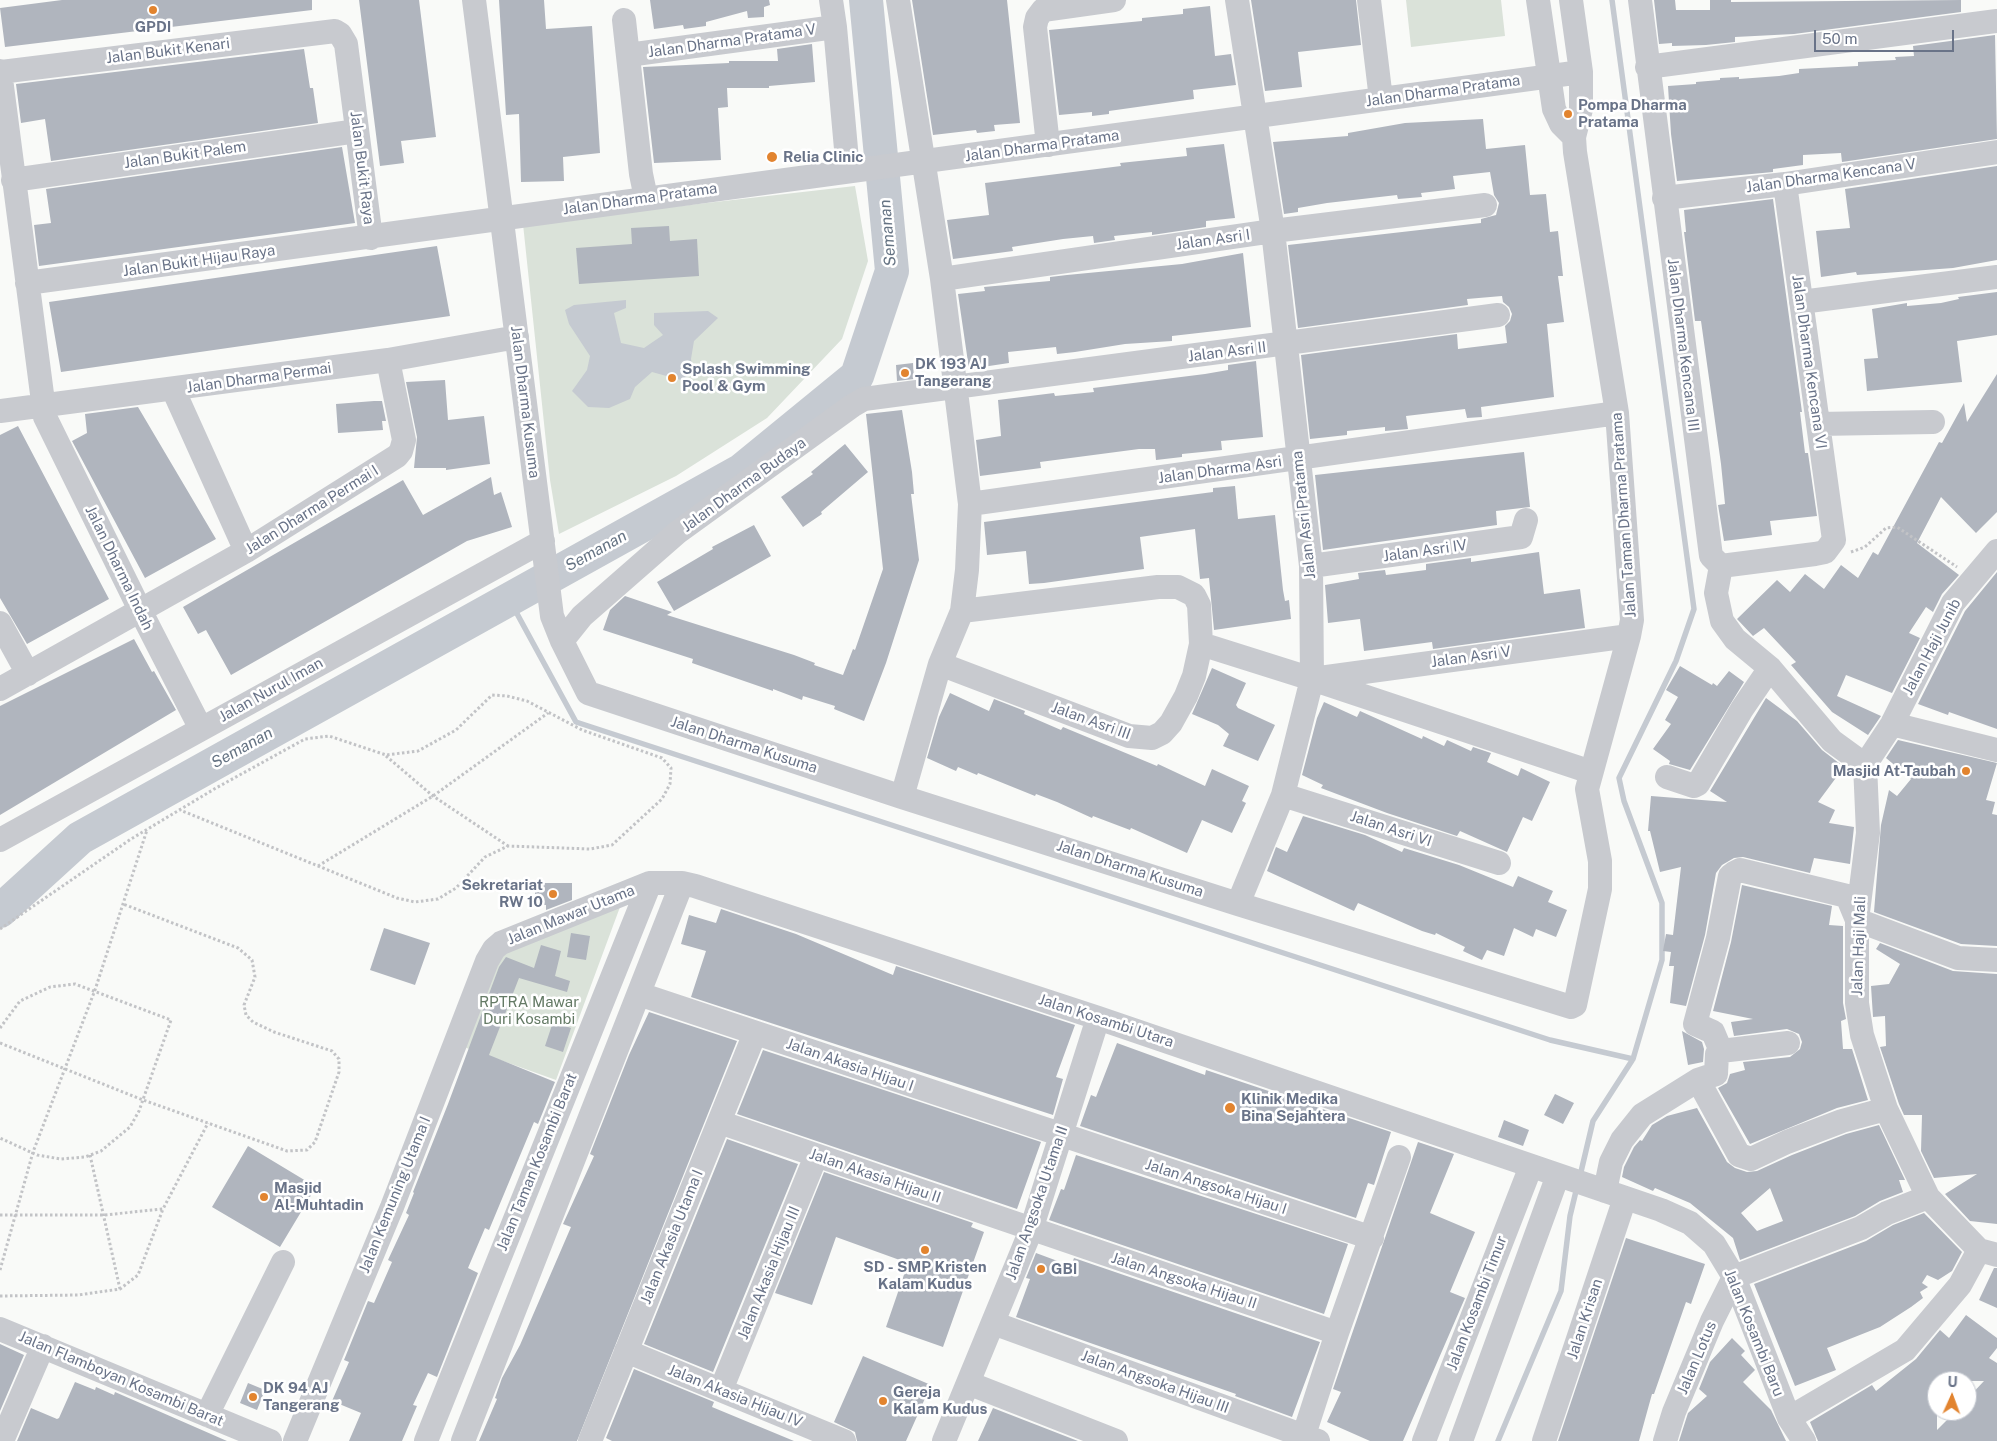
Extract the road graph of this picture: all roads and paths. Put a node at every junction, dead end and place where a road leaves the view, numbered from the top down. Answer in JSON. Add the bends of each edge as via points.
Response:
{"nodes":[{"id":1,"x":474,"y":0,"type":"edge"},
{"id":2,"x":831,"y":0,"type":"edge"},
{"id":3,"x":898,"y":0,"type":"edge"},
{"id":4,"x":1114,"y":0,"type":"edge"},
{"id":5,"x":1237,"y":0,"type":"edge"},
{"id":6,"x":1369,"y":0,"type":"edge"},
{"id":7,"x":1538,"y":0,"type":"edge"},
{"id":8,"x":1571,"y":0,"type":"edge"},
{"id":9,"x":1640,"y":0,"type":"edge"},
{"id":10,"x":624,"y":20,"type":"dead end"},
{"id":11,"x":1997,"y":22,"type":"edge"},
{"id":12,"x":835,"y":27,"type":"junction"},
{"id":13,"x":335,"y":31,"type":"joint"},
{"id":14,"x":628,"y":55,"type":"junction"},
{"id":15,"x":1647,"y":67,"type":"junction"},
{"id":16,"x":0,"y":72,"type":"edge"},
{"id":17,"x":1581,"y":72,"type":"junction"},
{"id":18,"x":1547,"y":76,"type":"junction"},
{"id":19,"x":1381,"y":99,"type":"junction"},
{"id":20,"x":1257,"y":116,"type":"junction"},
{"id":21,"x":358,"y":131,"type":"junction"},
{"id":22,"x":1574,"y":137,"type":"junction"},
{"id":23,"x":1048,"y":145,"type":"junction"},
{"id":24,"x":4,"y":149,"type":"edge"},
{"id":25,"x":1997,"y":152,"type":"edge"},
{"id":26,"x":920,"y":162,"type":"junction"},
{"id":27,"x":851,"y":171,"type":"junction"},
{"id":28,"x":13,"y":180,"type":"junction"},
{"id":29,"x":1785,"y":184,"type":"junction"},
{"id":30,"x":646,"y":198,"type":"junction"},
{"id":31,"x":1664,"y":198,"type":"junction"},
{"id":32,"x":1485,"y":205,"type":"dead end"},
{"id":33,"x":502,"y":218,"type":"junction"},
{"id":34,"x":1273,"y":231,"type":"junction"},
{"id":35,"x":371,"y":238,"type":"junction"},
{"id":36,"x":1997,"y":277,"type":"edge"},
{"id":37,"x":942,"y":279,"type":"junction"},
{"id":38,"x":27,"y":283,"type":"junction"},
{"id":39,"x":1801,"y":302,"type":"junction"},
{"id":40,"x":1498,"y":315,"type":"dead end"},
{"id":41,"x":517,"y":337,"type":"junction"},
{"id":42,"x":1286,"y":344,"type":"junction"},
{"id":43,"x":388,"y":360,"type":"junction"},
{"id":44,"x":956,"y":387,"type":"junction"},
{"id":45,"x":173,"y":389,"type":"junction"},
{"id":46,"x":43,"y":406,"type":"junction"},
{"id":47,"x":0,"y":412,"type":"edge"},
{"id":48,"x":1617,"y":413,"type":"junction"},
{"id":49,"x":1933,"y":422,"type":"dead end"},
{"id":50,"x":1818,"y":424,"type":"junction"},
{"id":51,"x":1299,"y":459,"type":"junction"},
{"id":52,"x":970,"y":504,"type":"junction"},
{"id":53,"x":1526,"y":520,"type":"dead end"},
{"id":54,"x":1832,"y":543,"type":"junction"},
{"id":55,"x":543,"y":546,"type":"junction"},
{"id":56,"x":246,"y":551,"type":"junction"},
{"id":57,"x":1997,"y":551,"type":"edge"},
{"id":58,"x":1311,"y":566,"type":"junction"},
{"id":59,"x":1721,"y":566,"type":"junction"},
{"id":60,"x":1973,"y":580,"type":"junction"},
{"id":61,"x":140,"y":610,"type":"junction"},
{"id":62,"x":962,"y":611,"type":"junction"},
{"id":63,"x":0,"y":623,"type":"edge"},
{"id":64,"x":1629,"y":636,"type":"junction"},
{"id":65,"x":562,"y":641,"type":"junction"},
{"id":66,"x":1201,"y":644,"type":"junction"},
{"id":67,"x":940,"y":664,"type":"junction"},
{"id":68,"x":1770,"y":668,"type":"junction"},
{"id":69,"x":28,"y":674,"type":"junction"},
{"id":70,"x":1312,"y":679,"type":"junction"},
{"id":71,"x":0,"y":689,"type":"edge"},
{"id":72,"x":549,"y":712,"type":"junction"},
{"id":73,"x":1892,"y":724,"type":"junction"},
{"id":74,"x":201,"y":729,"type":"junction"},
{"id":75,"x":1997,"y":750,"type":"edge"},
{"id":76,"x":386,"y":756,"type":"junction"},
{"id":77,"x":1865,"y":765,"type":"junction"},
{"id":78,"x":1591,"y":772,"type":"junction"},
{"id":79,"x":1667,"y":777,"type":"dead end"},
{"id":80,"x":1282,"y":795,"type":"junction"},
{"id":81,"x":433,"y":796,"type":"junction"},
{"id":82,"x":902,"y":797,"type":"junction"},
{"id":83,"x":180,"y":810,"type":"junction"},
{"id":84,"x":147,"y":829,"type":"junction"},
{"id":85,"x":0,"y":840,"type":"edge"},
{"id":86,"x":508,"y":846,"type":"junction"},
{"id":87,"x":1499,"y":863,"type":"dead end"},
{"id":88,"x":318,"y":866,"type":"junction"},
{"id":89,"x":650,"y":883,"type":"junction"},
{"id":90,"x":682,"y":883,"type":"junction"},
{"id":91,"x":123,"y":904,"type":"junction"},
{"id":92,"x":1238,"y":904,"type":"junction"},
{"id":93,"x":1857,"y":920,"type":"junction"},
{"id":94,"x":0,"y":929,"type":"edge"},
{"id":95,"x":494,"y":949,"type":"joint"},
{"id":96,"x":1997,"y":960,"type":"edge"},
{"id":97,"x":95,"y":990,"type":"junction"},
{"id":98,"x":639,"y":994,"type":"junction"},
{"id":99,"x":1574,"y":1006,"type":"joint"},
{"id":100,"x":1098,"y":1018,"type":"junction"},
{"id":101,"x":0,"y":1028,"type":"edge"},
{"id":102,"x":755,"y":1032,"type":"junction"},
{"id":103,"x":0,"y":1043,"type":"edge"},
{"id":104,"x":1788,"y":1043,"type":"dead end"},
{"id":105,"x":1721,"y":1051,"type":"junction"},
{"id":106,"x":64,"y":1069,"type":"junction"},
{"id":107,"x":1698,"y":1080,"type":"junction"},
{"id":108,"x":143,"y":1100,"type":"junction"},
{"id":109,"x":1886,"y":1109,"type":"junction"},
{"id":110,"x":719,"y":1122,"type":"junction"},
{"id":111,"x":208,"y":1123,"type":"junction"},
{"id":112,"x":1060,"y":1136,"type":"junction"},
{"id":113,"x":0,"y":1138,"type":"edge"},
{"id":114,"x":33,"y":1152,"type":"junction"},
{"id":115,"x":90,"y":1155,"type":"junction"},
{"id":116,"x":816,"y":1156,"type":"junction"},
{"id":117,"x":1399,"y":1157,"type":"dead end"},
{"id":118,"x":1531,"y":1166,"type":"junction"},
{"id":119,"x":1563,"y":1177,"type":"junction"},
{"id":120,"x":1610,"y":1193,"type":"junction"},
{"id":121,"x":1928,"y":1197,"type":"junction"},
{"id":122,"x":163,"y":1209,"type":"junction"},
{"id":123,"x":0,"y":1215,"type":"edge"},
{"id":124,"x":15,"y":1216,"type":"junction"},
{"id":125,"x":104,"y":1216,"type":"junction"},
{"id":126,"x":1030,"y":1230,"type":"junction"},
{"id":127,"x":1372,"y":1238,"type":"junction"},
{"id":128,"x":1988,"y":1252,"type":"edge"},
{"id":129,"x":283,"y":1262,"type":"dead end"},
{"id":130,"x":0,"y":1270,"type":"edge"},
{"id":131,"x":1734,"y":1277,"type":"junction"},
{"id":132,"x":120,"y":1290,"type":"junction"},
{"id":133,"x":0,"y":1296,"type":"edge"},
{"id":134,"x":993,"y":1323,"type":"junction"},
{"id":135,"x":0,"y":1329,"type":"edge"},
{"id":136,"x":1337,"y":1333,"type":"junction"},
{"id":137,"x":42,"y":1346,"type":"junction"},
{"id":138,"x":626,"y":1351,"type":"junction"},
{"id":139,"x":968,"y":1383,"type":"junction"},
{"id":140,"x":722,"y":1390,"type":"junction"},
{"id":141,"x":207,"y":1415,"type":"junction"},
{"id":142,"x":1796,"y":1434,"type":"edge"},
{"id":143,"x":1308,"y":1439,"type":"edge"},
{"id":144,"x":2,"y":1441,"type":"edge"},
{"id":145,"x":270,"y":1441,"type":"edge"},
{"id":146,"x":294,"y":1441,"type":"edge"},
{"id":147,"x":426,"y":1441,"type":"edge"},
{"id":148,"x":463,"y":1441,"type":"edge"},
{"id":149,"x":590,"y":1441,"type":"edge"},
{"id":150,"x":844,"y":1441,"type":"edge"},
{"id":151,"x":944,"y":1441,"type":"edge"},
{"id":152,"x":1116,"y":1441,"type":"edge"},
{"id":153,"x":1424,"y":1441,"type":"edge"},
{"id":154,"x":1461,"y":1441,"type":"edge"},
{"id":155,"x":1544,"y":1441,"type":"edge"},
{"id":156,"x":1666,"y":1441,"type":"edge"}],
"edges":[{"from":1,"to":33,"type":"street","name":"Jalan Dharma Kusuma"},
{"from":2,"to":12,"type":"street"},
{"from":3,"to":26,"type":"street"},
{"from":4,"to":23,"type":"street","via":[[1043,10],[1037,18],[1035,27]]},
{"from":5,"to":20,"type":"street","name":"Jalan Asri Pratama"},
{"from":6,"to":19,"type":"street"},
{"from":7,"to":18,"type":"street"},
{"from":8,"to":17,"type":"street","name":"Jalan Taman Dharma Pratama"},
{"from":9,"to":15,"type":"street","name":"Jalan Dharma Kencana III"},
{"from":10,"to":14,"type":"street","name":"Jalan Dharma Pratama V"},
{"from":11,"to":15,"type":"street"},
{"from":12,"to":14,"type":"street","name":"Jalan Dharma Pratama V"},
{"from":12,"to":27,"type":"street"},
{"from":13,"to":16,"type":"street","name":"Jalan Bukit Kenari"},
{"from":13,"to":21,"type":"street","name":"Jalan Bukit Raya","via":[[346,44]]},
{"from":14,"to":30,"type":"street","name":"Jalan Dharma Pratama V","via":[[640,174]]},
{"from":15,"to":31,"type":"street","name":"Jalan Dharma Kencana III"},
{"from":16,"to":24,"type":"street"},
{"from":17,"to":18,"type":"street","name":"Jalan Dharma Pratama"},
{"from":17,"to":22,"type":"street","name":"Jalan Taman Dharma Pratama","via":[[1582,109]]},
{"from":18,"to":19,"type":"street","name":"Jalan Dharma Pratama"},
{"from":18,"to":22,"type":"street","via":[[1554,109],[1561,124]]},
{"from":19,"to":20,"type":"street","name":"Jalan Dharma Pratama"},
{"from":20,"to":23,"type":"street","name":"Jalan Dharma Pratama"},
{"from":20,"to":34,"type":"street","name":"Jalan Asri Pratama"},
{"from":21,"to":28,"type":"street","name":"Jalan Bukit Palem"},
{"from":21,"to":35,"type":"street","name":"Jalan Bukit Raya"},
{"from":22,"to":48,"type":"street","name":"Jalan Taman Dharma Pratama"},
{"from":23,"to":26,"type":"street","name":"Jalan Dharma Pratama"},
{"from":24,"to":28,"type":"street"},
{"from":25,"to":29,"type":"street","name":"Jalan Dharma Kencana V"},
{"from":26,"to":27,"type":"street","name":"Jalan Dharma Pratama"},
{"from":26,"to":37,"type":"street"},
{"from":27,"to":30,"type":"street","name":"Jalan Dharma Pratama"},
{"from":28,"to":38,"type":"street"},
{"from":29,"to":31,"type":"street","name":"Jalan Dharma Kencana V"},
{"from":29,"to":39,"type":"street","name":"Jalan Dharma Kencana VI"},
{"from":30,"to":33,"type":"street","name":"Jalan Dharma Pratama"},
{"from":31,"to":59,"type":"street","name":"Jalan Dharma Kencana III","via":[[1711,556]]},
{"from":32,"to":34,"type":"street","name":"Jalan Asri I"},
{"from":33,"to":35,"type":"street","name":"Jalan Bukit Raya"},
{"from":33,"to":41,"type":"street","name":"Jalan Dharma Kusuma"},
{"from":34,"to":37,"type":"street","name":"Jalan Asri I"},
{"from":34,"to":42,"type":"street","name":"Jalan Asri Pratama"},
{"from":35,"to":38,"type":"street","name":"Jalan Bukit Hijau Raya"},
{"from":36,"to":39,"type":"street"},
{"from":37,"to":44,"type":"street"},
{"from":38,"to":46,"type":"street"},
{"from":39,"to":50,"type":"street","name":"Jalan Dharma Kencana VI"},
{"from":40,"to":42,"type":"street","name":"Jalan Asri II"},
{"from":41,"to":43,"type":"street","name":"Jalan Dharma Permai"},
{"from":41,"to":55,"type":"street","name":"Jalan Dharma Kusuma"},
{"from":42,"to":44,"type":"street","name":"Jalan Asri II"},
{"from":42,"to":51,"type":"street","name":"Jalan Asri Pratama"},
{"from":43,"to":45,"type":"street","name":"Jalan Dharma Permai"},
{"from":43,"to":56,"type":"street","name":"Jalan Dharma Permai I","via":[[404,440],[402,451],[393,460]]},
{"from":44,"to":52,"type":"street"},
{"from":44,"to":65,"type":"street","name":"Jalan Dharma Budaya","via":[[878,396],[852,406],[678,532],[582,616]]},
{"from":45,"to":46,"type":"street","name":"Jalan Dharma Permai"},
{"from":45,"to":56,"type":"street"},
{"from":46,"to":47,"type":"street","name":"Jalan Dharma Permai"},
{"from":46,"to":61,"type":"street","name":"Jalan Dharma Indah","via":[[45,417]]},
{"from":48,"to":51,"type":"street","name":"Jalan Dharma Asri"},
{"from":48,"to":64,"type":"street","name":"Jalan Taman Dharma Pratama","via":[[1632,620]]},
{"from":49,"to":50,"type":"street"},
{"from":50,"to":54,"type":"street","name":"Jalan Dharma Kencana VI"},
{"from":51,"to":52,"type":"street","name":"Jalan Dharma Asri"},
{"from":51,"to":58,"type":"street","name":"Jalan Asri Pratama"},
{"from":52,"to":62,"type":"street"},
{"from":53,"to":58,"type":"street","name":"Jalan Asri IV","via":[[1521,537]]},
{"from":54,"to":59,"type":"street","via":[[1824,552]]},
{"from":54,"to":60,"type":"path","via":[[1837,552],[1849,553],[1865,547],[1886,528],[1897,527]]},
{"from":55,"to":65,"type":"street","name":"Jalan Dharma Kusuma","via":[[552,616]]},
{"from":55,"to":74,"type":"street","name":"Jalan Nurul Iman"},
{"from":56,"to":61,"type":"street","name":"Jalan Dharma Permai I"},
{"from":57,"to":60,"type":"street","name":"Jalan Haji Junib"},
{"from":58,"to":70,"type":"street","name":"Jalan Asri Pratama"},
{"from":59,"to":68,"type":"street","via":[[1716,592],[1722,621],[1735,639]]},
{"from":60,"to":73,"type":"street","name":"Jalan Haji Junib","via":[[1953,603]]},
{"from":61,"to":69,"type":"street","name":"Jalan Dharma Permai I"},
{"from":61,"to":74,"type":"street","name":"Jalan Dharma Indah"},
{"from":62,"to":66,"type":"street","name":"Jalan Asri III","via":[[1178,587],[1194,595],[1199,606]]},
{"from":62,"to":67,"type":"street"},
{"from":63,"to":69,"type":"street"},
{"from":64,"to":70,"type":"street","name":"Jalan Asri V"},
{"from":64,"to":78,"type":"street","name":"Jalan Taman Dharma Pratama"},
{"from":65,"to":82,"type":"street","name":"Jalan Dharma Kusuma","via":[[585,689],[593,696]]},
{"from":66,"to":67,"type":"street","name":"Jalan Asri III","via":[[1186,696],[1171,723],[1152,738],[1129,736]]},
{"from":66,"to":70,"type":"street","name":"Jalan Asri V"},
{"from":67,"to":82,"type":"street"},
{"from":68,"to":77,"type":"street","via":[[1832,741]]},
{"from":68,"to":79,"type":"street","via":[[1698,784],[1694,786]]},
{"from":69,"to":71,"type":"street","name":"Jalan Dharma Permai I"},
{"from":70,"to":78,"type":"street","name":"Jalan Asri V"},
{"from":70,"to":80,"type":"street","name":"Jalan Asri Pratama"},
{"from":72,"to":76,"type":"path","via":[[527,701],[492,695],[456,730],[418,751]]},
{"from":72,"to":81,"type":"path"},
{"from":72,"to":86,"type":"path","via":[[582,730],[662,758],[671,768],[670,784],[662,799],[612,844],[590,849]]},
{"from":73,"to":75,"type":"street"},
{"from":73,"to":77,"type":"street"},
{"from":74,"to":85,"type":"street","name":"Jalan Nurul Iman"},
{"from":76,"to":81,"type":"path"},
{"from":76,"to":83,"type":"path","via":[[329,736],[305,739]]},
{"from":77,"to":93,"type":"street","name":"Jalan Haji Mali","via":[[1868,833]]},
{"from":78,"to":99,"type":"street","name":"Jalan Taman Dharma Pratama","via":[[1587,789],[1600,861],[1600,889]]},
{"from":80,"to":87,"type":"street","name":"Jalan Asri VI"},
{"from":80,"to":92,"type":"street","name":"Jalan Asri Pratama"},
{"from":81,"to":86,"type":"path"},
{"from":81,"to":88,"type":"path"},
{"from":82,"to":92,"type":"street","name":"Jalan Dharma Kusuma"},
{"from":83,"to":84,"type":"path"},
{"from":83,"to":88,"type":"path"},
{"from":84,"to":91,"type":"path"},
{"from":84,"to":94,"type":"path"},
{"from":86,"to":88,"type":"path","via":[[485,857],[450,892],[438,899],[416,902],[397,898]]},
{"from":89,"to":90,"type":"street","name":"Jalan Kosambi Utara"},
{"from":89,"to":95,"type":"street","name":"Jalan Mawar Utama","via":[[501,943]]},
{"from":89,"to":147,"type":"street","name":"Jalan Taman Kosambi Barat"},
{"from":90,"to":98,"type":"street"},
{"from":90,"to":100,"type":"street","name":"Jalan Kosambi Utara"},
{"from":91,"to":97,"type":"path"},
{"from":91,"to":111,"type":"path","via":[[238,948],[252,960],[255,977],[244,1005],[246,1015],[274,1032],[332,1051],[339,1059],[338,1072],[315,1142],[307,1150],[287,1151]]},
{"from":92,"to":99,"type":"street","name":"Jalan Dharma Kusuma"},
{"from":93,"to":96,"type":"street","via":[[1958,958]]},
{"from":93,"to":105,"type":"street","via":[[1847,896],[1740,870],[1734,872],[1730,876],[1718,938],[1695,1024],[1713,1032]]},
{"from":93,"to":109,"type":"street","name":"Jalan Haji Mali","via":[[1857,1003],[1862,1035]]},
{"from":95,"to":146,"type":"street","name":"Jalan Kemuning Utama I","via":[[392,1207]]},
{"from":97,"to":101,"type":"path","via":[[75,984],[36,992],[20,1001]]},
{"from":97,"to":106,"type":"path"},
{"from":97,"to":108,"type":"path","via":[[171,1020]]},
{"from":98,"to":102,"type":"street","name":"Jalan Akasia Hijau I"},
{"from":98,"to":148,"type":"street"},
{"from":100,"to":112,"type":"street","name":"Jalan Angsoka Utama II"},
{"from":100,"to":118,"type":"street","name":"Jalan Kosambi Utara"},
{"from":102,"to":110,"type":"street","name":"Jalan Akasia Utama I"},
{"from":102,"to":112,"type":"street","name":"Jalan Akasia Hijau I"},
{"from":103,"to":106,"type":"path"},
{"from":104,"to":105,"type":"street"},
{"from":105,"to":107,"type":"street","name":"Jalan Krisan","via":[[1717,1054],[1716,1074]]},
{"from":106,"to":108,"type":"path"},
{"from":106,"to":114,"type":"path"},
{"from":107,"to":109,"type":"street","via":[[1739,1155],[1751,1159],[1842,1121]]},
{"from":107,"to":120,"type":"street","name":"Jalan Krisan","via":[[1642,1115],[1627,1134],[1611,1162]]},
{"from":108,"to":111,"type":"path"},
{"from":108,"to":115,"type":"path","via":[[130,1127],[102,1151]]},
{"from":109,"to":121,"type":"street","name":"Jalan Haji Mali"},
{"from":110,"to":116,"type":"street","name":"Jalan Akasia Hijau II"},
{"from":110,"to":138,"type":"street","name":"Jalan Akasia Utama I"},
{"from":111,"to":122,"type":"path"},
{"from":112,"to":126,"type":"street","name":"Jalan Angsoka Utama II"},
{"from":112,"to":127,"type":"street","name":"Jalan Angsoka Hijau I"},
{"from":113,"to":114,"type":"path"},
{"from":114,"to":115,"type":"path","via":[[62,1159]]},
{"from":114,"to":124,"type":"path"},
{"from":115,"to":125,"type":"path"},
{"from":116,"to":126,"type":"street","name":"Jalan Akasia Hijau II"},
{"from":116,"to":140,"type":"street","name":"Jalan Akasia Hijau III"},
{"from":117,"to":127,"type":"street"},
{"from":118,"to":119,"type":"street","name":"Jalan Kosambi Utara"},
{"from":118,"to":153,"type":"street","name":"Jalan Kosambi Timur"},
{"from":119,"to":120,"type":"street","name":"Jalan Kosambi Baru"},
{"from":119,"to":154,"type":"street","name":"Jalan Kosambi Timur"},
{"from":120,"to":131,"type":"street","name":"Jalan Kosambi Baru","via":[[1661,1210],[1690,1224],[1714,1244]]},
{"from":120,"to":155,"type":"street","name":"Jalan Krisan"},
{"from":121,"to":128,"type":"street","name":"Jalan Haji Mali"},
{"from":121,"to":131,"type":"street","via":[[1887,1213],[1861,1228]]},
{"from":122,"to":125,"type":"path"},
{"from":122,"to":132,"type":"path","via":[[138,1275]]},
{"from":123,"to":124,"type":"path"},
{"from":124,"to":125,"type":"path"},
{"from":124,"to":130,"type":"path"},
{"from":125,"to":132,"type":"path"},
{"from":126,"to":134,"type":"street","name":"Jalan Angsoka Utama II"},
{"from":126,"to":136,"type":"street","name":"Jalan Angsoka Hijau II"},
{"from":127,"to":136,"type":"street"},
{"from":128,"to":142,"type":"street","via":[[1905,1350]]},
{"from":129,"to":141,"type":"street"},
{"from":131,"to":142,"type":"street","name":"Jalan Kosambi Baru"},
{"from":131,"to":156,"type":"street","name":"Jalan Lotus","via":[[1674,1412]]},
{"from":132,"to":133,"type":"path","via":[[78,1295]]},
{"from":134,"to":139,"type":"street","name":"Jalan Angsoka Utama II"},
{"from":134,"to":143,"type":"street","name":"Jalan Angsoka Hijau III"},
{"from":135,"to":137,"type":"street","name":"Jalan Flamboyan Kosambi Barat"},
{"from":136,"to":143,"type":"street"},
{"from":137,"to":141,"type":"street","name":"Jalan Flamboyan Kosambi Barat"},
{"from":137,"to":144,"type":"street"},
{"from":138,"to":140,"type":"street","name":"Jalan Akasia Hijau IV"},
{"from":138,"to":149,"type":"street","name":"Jalan Akasia Utama I"},
{"from":139,"to":151,"type":"street","name":"Jalan Angsoka Utama II"},
{"from":139,"to":152,"type":"street"},
{"from":140,"to":150,"type":"street","name":"Jalan Akasia Hijau IV"},
{"from":141,"to":145,"type":"street","name":"Jalan Flamboyan Kosambi Barat"}]}
